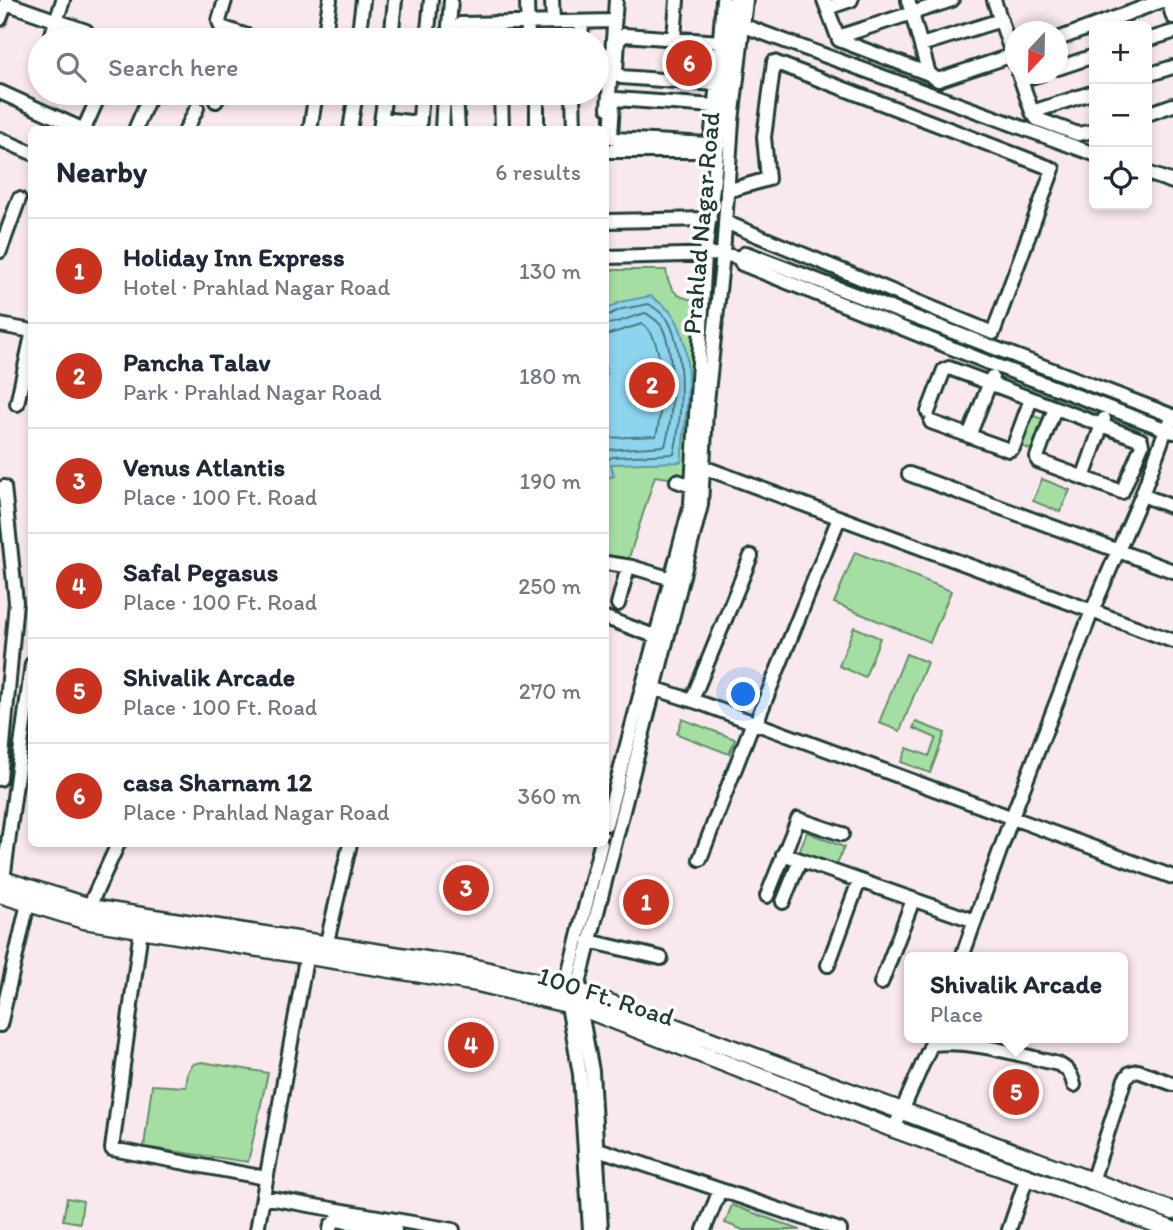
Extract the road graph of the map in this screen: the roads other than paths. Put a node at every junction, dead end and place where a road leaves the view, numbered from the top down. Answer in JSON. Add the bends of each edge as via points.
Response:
{"nodes":[{"id":1,"x":63,"y":0,"type":"edge"},
{"id":2,"x":225,"y":0,"type":"edge"},
{"id":3,"x":330,"y":0,"type":"edge"},
{"id":4,"x":363,"y":0,"type":"edge"},
{"id":5,"x":395,"y":0,"type":"edge"},
{"id":6,"x":431,"y":0,"type":"edge"},
{"id":7,"x":451,"y":0,"type":"edge"},
{"id":8,"x":527,"y":0,"type":"edge"},
{"id":9,"x":552,"y":0,"type":"edge"},
{"id":10,"x":616,"y":0,"type":"edge"},
{"id":11,"x":677,"y":0,"type":"edge"},
{"id":12,"x":723,"y":0,"type":"edge"},
{"id":13,"x":735,"y":0,"type":"edge"},
{"id":14,"x":746,"y":0,"type":"edge"},
{"id":15,"x":850,"y":0,"type":"edge"},
{"id":16,"x":952,"y":0,"type":"edge"},
{"id":17,"x":994,"y":0,"type":"edge"},
{"id":18,"x":1166,"y":0,"type":"edge"},
{"id":19,"x":6,"y":2,"type":"edge"},
{"id":20,"x":826,"y":4,"type":"edge"},
{"id":21,"x":910,"y":6,"type":"edge"},
{"id":22,"x":1173,"y":17,"type":"edge"},
{"id":23,"x":0,"y":19,"type":"edge"},
{"id":24,"x":1001,"y":20,"type":"junction"},
{"id":25,"x":57,"y":21,"type":"junction"},
{"id":26,"x":614,"y":21,"type":"junction"},
{"id":27,"x":1119,"y":21,"type":"edge"},
{"id":28,"x":528,"y":22,"type":"junction"},
{"id":29,"x":553,"y":22,"type":"junction"},
{"id":30,"x":582,"y":22,"type":"junction"},
{"id":31,"x":495,"y":23,"type":"junction"},
{"id":32,"x":738,"y":23,"type":"junction"},
{"id":33,"x":54,"y":28,"type":"edge"},
{"id":34,"x":77,"y":28,"type":"edge"},
{"id":35,"x":224,"y":28,"type":"edge"},
{"id":36,"x":326,"y":28,"type":"edge"},
{"id":37,"x":360,"y":28,"type":"edge"},
{"id":38,"x":392,"y":28,"type":"edge"},
{"id":39,"x":428,"y":28,"type":"edge"},
{"id":40,"x":449,"y":28,"type":"edge"},
{"id":41,"x":459,"y":28,"type":"edge"},
{"id":42,"x":495,"y":28,"type":"edge"},
{"id":43,"x":528,"y":28,"type":"edge"},
{"id":44,"x":582,"y":28,"type":"edge"},
{"id":45,"x":1005,"y":31,"type":"edge"},
{"id":46,"x":1173,"y":32,"type":"edge"},
{"id":47,"x":1089,"y":34,"type":"edge"},
{"id":48,"x":838,"y":37,"type":"junction"},
{"id":49,"x":1068,"y":37,"type":"edge"},
{"id":50,"x":674,"y":38,"type":"junction"},
{"id":51,"x":1152,"y":38,"type":"edge"},
{"id":52,"x":720,"y":41,"type":"junction"},
{"id":53,"x":921,"y":45,"type":"junction"},
{"id":54,"x":609,"y":50,"type":"edge"},
{"id":55,"x":1089,"y":58,"type":"edge"},
{"id":56,"x":1005,"y":61,"type":"edge"},
{"id":57,"x":1068,"y":65,"type":"edge"},
{"id":58,"x":1173,"y":67,"type":"edge"},
{"id":59,"x":1152,"y":73,"type":"edge"},
{"id":60,"x":929,"y":74,"type":"junction"},
{"id":61,"x":1022,"y":84,"type":"edge"},
{"id":62,"x":0,"y":92,"type":"edge"},
{"id":63,"x":718,"y":94,"type":"junction"},
{"id":64,"x":1089,"y":94,"type":"edge"},
{"id":65,"x":28,"y":104,"type":"edge"},
{"id":66,"x":30,"y":105,"type":"edge"},
{"id":67,"x":95,"y":105,"type":"edge"},
{"id":68,"x":146,"y":105,"type":"edge"},
{"id":69,"x":314,"y":105,"type":"edge"},
{"id":70,"x":354,"y":105,"type":"edge"},
{"id":71,"x":383,"y":105,"type":"edge"},
{"id":72,"x":421,"y":105,"type":"edge"},
{"id":73,"x":443,"y":105,"type":"edge"},
{"id":74,"x":457,"y":105,"type":"edge"},
{"id":75,"x":501,"y":105,"type":"edge"},
{"id":76,"x":537,"y":105,"type":"edge"},
{"id":77,"x":573,"y":105,"type":"edge"},
{"id":78,"x":604,"y":105,"type":"edge"},
{"id":79,"x":1173,"y":105,"type":"edge"},
{"id":80,"x":197,"y":108,"type":"dead end"},
{"id":81,"x":1032,"y":112,"type":"junction"},
{"id":82,"x":1152,"y":112,"type":"edge"},
{"id":83,"x":381,"y":124,"type":"edge"},
{"id":84,"x":77,"y":126,"type":"edge"},
{"id":85,"x":85,"y":126,"type":"edge"},
{"id":86,"x":137,"y":126,"type":"edge"},
{"id":87,"x":188,"y":126,"type":"edge"},
{"id":88,"x":311,"y":126,"type":"edge"},
{"id":89,"x":351,"y":126,"type":"edge"},
{"id":90,"x":419,"y":126,"type":"edge"},
{"id":91,"x":442,"y":126,"type":"edge"},
{"id":92,"x":458,"y":126,"type":"edge"},
{"id":93,"x":502,"y":126,"type":"edge"},
{"id":94,"x":537,"y":126,"type":"edge"},
{"id":95,"x":574,"y":126,"type":"edge"},
{"id":96,"x":605,"y":126,"type":"edge"},
{"id":97,"x":1089,"y":132,"type":"edge"},
{"id":98,"x":0,"y":139,"type":"edge"},
{"id":99,"x":28,"y":151,"type":"edge"},
{"id":100,"x":609,"y":151,"type":"edge"},
{"id":101,"x":718,"y":151,"type":"junction"},
{"id":102,"x":1089,"y":152,"type":"edge"},
{"id":103,"x":1152,"y":175,"type":"edge"},
{"id":104,"x":1173,"y":182,"type":"edge"},
{"id":105,"x":727,"y":191,"type":"junction"},
{"id":106,"x":19,"y":199,"type":"dead end"},
{"id":107,"x":710,"y":219,"type":"junction"},
{"id":108,"x":609,"y":221,"type":"edge"},
{"id":109,"x":725,"y":222,"type":"junction"},
{"id":110,"x":0,"y":251,"type":"edge"},
{"id":111,"x":723,"y":254,"type":"junction"},
{"id":112,"x":705,"y":255,"type":"junction"},
{"id":113,"x":609,"y":257,"type":"edge"},
{"id":114,"x":738,"y":258,"type":"junction"},
{"id":115,"x":0,"y":325,"type":"edge"},
{"id":116,"x":28,"y":329,"type":"edge"},
{"id":117,"x":28,"y":346,"type":"edge"},
{"id":118,"x":955,"y":350,"type":"junction"},
{"id":119,"x":1017,"y":355,"type":"junction"},
{"id":120,"x":996,"y":366,"type":"junction"},
{"id":121,"x":949,"y":368,"type":"junction"},
{"id":122,"x":1010,"y":371,"type":"junction"},
{"id":123,"x":990,"y":383,"type":"junction"},
{"id":124,"x":1047,"y":385,"type":"junction"},
{"id":125,"x":1036,"y":401,"type":"junction"},
{"id":126,"x":18,"y":404,"type":"dead end"},
{"id":127,"x":1055,"y":408,"type":"junction"},
{"id":128,"x":1109,"y":408,"type":"junction"},
{"id":129,"x":1171,"y":423,"type":"edge"},
{"id":130,"x":1102,"y":425,"type":"junction"},
{"id":131,"x":969,"y":436,"type":"junction"},
{"id":132,"x":699,"y":466,"type":"junction"},
{"id":133,"x":909,"y":474,"type":"dead end"},
{"id":134,"x":1083,"y":478,"type":"junction"},
{"id":135,"x":677,"y":481,"type":"dead end"},
{"id":136,"x":692,"y":486,"type":"junction"},
{"id":137,"x":4,"y":487,"type":"dead end"},
{"id":138,"x":1142,"y":495,"type":"junction"},
{"id":139,"x":1173,"y":507,"type":"edge"},
{"id":140,"x":839,"y":517,"type":"junction"},
{"id":141,"x":1119,"y":549,"type":"junction"},
{"id":142,"x":751,"y":556,"type":"dead end"},
{"id":143,"x":609,"y":563,"type":"edge"},
{"id":144,"x":628,"y":566,"type":"junction"},
{"id":145,"x":1173,"y":571,"type":"edge"},
{"id":146,"x":672,"y":579,"type":"junction"},
{"id":147,"x":618,"y":604,"type":"dead end"},
{"id":148,"x":1092,"y":611,"type":"junction"},
{"id":149,"x":609,"y":619,"type":"edge"},
{"id":150,"x":657,"y":637,"type":"junction"},
{"id":151,"x":1173,"y":641,"type":"edge"},
{"id":152,"x":648,"y":686,"type":"junction"},
{"id":153,"x":692,"y":700,"type":"junction"},
{"id":154,"x":28,"y":719,"type":"edge"},
{"id":155,"x":755,"y":723,"type":"junction"},
{"id":156,"x":25,"y":761,"type":"edge"},
{"id":157,"x":0,"y":779,"type":"edge"},
{"id":158,"x":609,"y":814,"type":"edge"},
{"id":159,"x":1012,"y":817,"type":"junction"},
{"id":160,"x":842,"y":834,"type":"dead end"},
{"id":161,"x":117,"y":847,"type":"edge"},
{"id":162,"x":349,"y":847,"type":"edge"},
{"id":163,"x":600,"y":847,"type":"edge"},
{"id":164,"x":783,"y":854,"type":"junction"},
{"id":165,"x":700,"y":859,"type":"dead end"},
{"id":166,"x":800,"y":860,"type":"junction"},
{"id":167,"x":1173,"y":877,"type":"edge"},
{"id":168,"x":859,"y":881,"type":"junction"},
{"id":169,"x":1,"y":885,"type":"edge"},
{"id":170,"x":767,"y":896,"type":"dead end"},
{"id":171,"x":913,"y":900,"type":"junction"},
{"id":172,"x":783,"y":902,"type":"dead end"},
{"id":173,"x":28,"y":903,"type":"junction"},
{"id":174,"x":86,"y":913,"type":"junction"},
{"id":175,"x":975,"y":921,"type":"junction"},
{"id":176,"x":141,"y":929,"type":"junction"},
{"id":177,"x":589,"y":941,"type":"junction"},
{"id":178,"x":326,"y":946,"type":"junction"},
{"id":179,"x":308,"y":950,"type":"junction"},
{"id":180,"x":964,"y":952,"type":"edge"},
{"id":181,"x":661,"y":958,"type":"dead end"},
{"id":182,"x":828,"y":965,"type":"dead end"},
{"id":183,"x":881,"y":983,"type":"dead end"},
{"id":184,"x":573,"y":998,"type":"junction"},
{"id":185,"x":0,"y":1025,"type":"edge"},
{"id":186,"x":932,"y":1043,"type":"edge"},
{"id":187,"x":958,"y":1043,"type":"edge"},
{"id":188,"x":1074,"y":1084,"type":"dead end"},
{"id":189,"x":1173,"y":1084,"type":"edge"},
{"id":190,"x":903,"y":1111,"type":"junction"},
{"id":191,"x":894,"y":1129,"type":"junction"},
{"id":192,"x":595,"y":1148,"type":"junction"},
{"id":193,"x":1027,"y":1177,"type":"junction"},
{"id":194,"x":267,"y":1178,"type":"junction"},
{"id":195,"x":1092,"y":1181,"type":"junction"},
{"id":196,"x":720,"y":1190,"type":"junction"},
{"id":197,"x":263,"y":1197,"type":"junction"},
{"id":198,"x":1173,"y":1211,"type":"edge"},
{"id":199,"x":414,"y":1227,"type":"edge"},
{"id":200,"x":257,"y":1230,"type":"edge"},
{"id":201,"x":330,"y":1230,"type":"edge"},
{"id":202,"x":395,"y":1230,"type":"edge"},
{"id":203,"x":453,"y":1230,"type":"edge"},
{"id":204,"x":590,"y":1230,"type":"edge"},
{"id":205,"x":601,"y":1230,"type":"edge"},
{"id":206,"x":704,"y":1230,"type":"edge"},
{"id":207,"x":840,"y":1230,"type":"edge"},
{"id":208,"x":1009,"y":1230,"type":"edge"},
{"id":209,"x":1173,"y":1230,"type":"edge"}],
"edges":[{"from":1,"to":25,"type":"street"},
{"from":2,"to":35,"type":"street","via":[[219,25]]},
{"from":3,"to":36,"type":"street"},
{"from":4,"to":37,"type":"street"},
{"from":5,"to":38,"type":"street"},
{"from":6,"to":39,"type":"street"},
{"from":7,"to":40,"type":"street"},
{"from":8,"to":28,"type":"street"},
{"from":9,"to":29,"type":"street"},
{"from":10,"to":26,"type":"street"},
{"from":11,"to":50,"type":"street"},
{"from":12,"to":52,"type":"street"},
{"from":13,"to":32,"type":"street"},
{"from":14,"to":32,"type":"street","name":"Prahlad Nagar Road"},
{"from":15,"to":20,"type":"street"},
{"from":16,"to":21,"type":"street"},
{"from":17,"to":24,"type":"street"},
{"from":18,"to":22,"type":"street"},
{"from":18,"to":27,"type":"street"},
{"from":19,"to":23,"type":"street"},
{"from":19,"to":25,"type":"street"},
{"from":20,"to":48,"type":"street"},
{"from":21,"to":48,"type":"street"},
{"from":21,"to":53,"type":"street"},
{"from":24,"to":45,"type":"street"},
{"from":24,"to":53,"type":"street"},
{"from":25,"to":33,"type":"street"},
{"from":25,"to":34,"type":"street"},
{"from":26,"to":30,"type":"street"},
{"from":26,"to":54,"type":"street"},
{"from":28,"to":29,"type":"street"},
{"from":28,"to":31,"type":"street"},
{"from":28,"to":43,"type":"street"},
{"from":29,"to":30,"type":"street"},
{"from":30,"to":44,"type":"street"},
{"from":31,"to":41,"type":"street","via":[[461,24]]},
{"from":31,"to":42,"type":"street"},
{"from":32,"to":63,"type":"street"},
{"from":32,"to":102,"type":"street"},
{"from":32,"to":105,"type":"street","name":"Prahlad Nagar Road"},
{"from":46,"to":51,"type":"street"},
{"from":47,"to":49,"type":"street"},
{"from":48,"to":60,"type":"street"},
{"from":50,"to":52,"type":"street"},
{"from":50,"to":63,"type":"street","via":[[621,37],[617,74]]},
{"from":52,"to":63,"type":"street"},
{"from":53,"to":60,"type":"street"},
{"from":55,"to":57,"type":"street"},
{"from":56,"to":60,"type":"street","via":[[941,79]]},
{"from":58,"to":59,"type":"street"},
{"from":61,"to":81,"type":"street"},
{"from":62,"to":65,"type":"street"},
{"from":63,"to":63,"type":"street","via":[[709,144],[615,139],[611,135],[616,99]]},
{"from":63,"to":101,"type":"street"},
{"from":64,"to":81,"type":"street"},
{"from":66,"to":84,"type":"street"},
{"from":67,"to":85,"type":"street"},
{"from":68,"to":86,"type":"street"},
{"from":69,"to":88,"type":"street"},
{"from":70,"to":89,"type":"street"},
{"from":71,"to":83,"type":"street"},
{"from":72,"to":90,"type":"street"},
{"from":73,"to":91,"type":"street"},
{"from":74,"to":92,"type":"street"},
{"from":75,"to":93,"type":"street"},
{"from":76,"to":94,"type":"street"},
{"from":77,"to":95,"type":"street"},
{"from":78,"to":96,"type":"street"},
{"from":79,"to":82,"type":"street"},
{"from":80,"to":87,"type":"street"},
{"from":81,"to":97,"type":"street","via":[[1037,119],[1078,134]]},
{"from":83,"to":90,"type":"street"},
{"from":98,"to":99,"type":"street"},
{"from":100,"to":101,"type":"street"},
{"from":101,"to":107,"type":"street"},
{"from":103,"to":104,"type":"street"},
{"from":105,"to":109,"type":"street","name":"Prahlad Nagar Road"},
{"from":105,"to":109,"type":"street","via":[[768,178],[764,137],[774,62],[1053,169],[993,333]]},
{"from":106,"to":110,"type":"street"},
{"from":107,"to":108,"type":"street"},
{"from":107,"to":112,"type":"street"},
{"from":109,"to":111,"type":"street","name":"Prahlad Nagar Road"},
{"from":111,"to":112,"type":"street"},
{"from":111,"to":114,"type":"street"},
{"from":111,"to":132,"type":"street","name":"Prahlad Nagar Road"},
{"from":112,"to":113,"type":"street"},
{"from":112,"to":132,"type":"street"},
{"from":114,"to":118,"type":"street","via":[[742,264]]},
{"from":114,"to":119,"type":"street","via":[[746,253]]},
{"from":115,"to":116,"type":"street"},
{"from":117,"to":126,"type":"street"},
{"from":118,"to":120,"type":"street"},
{"from":118,"to":121,"type":"street"},
{"from":119,"to":122,"type":"street"},
{"from":119,"to":129,"type":"street"},
{"from":120,"to":122,"type":"street"},
{"from":120,"to":123,"type":"street"},
{"from":121,"to":123,"type":"street"},
{"from":121,"to":131,"type":"street","via":[[944,370],[930,417]]},
{"from":122,"to":124,"type":"street"},
{"from":123,"to":125,"type":"street"},
{"from":123,"to":131,"type":"street"},
{"from":124,"to":125,"type":"street"},
{"from":124,"to":128,"type":"street"},
{"from":125,"to":127,"type":"street"},
{"from":125,"to":131,"type":"street","via":[[1011,450]]},
{"from":127,"to":130,"type":"street"},
{"from":127,"to":134,"type":"street","via":[[1037,459]]},
{"from":128,"to":129,"type":"street"},
{"from":128,"to":130,"type":"street"},
{"from":129,"to":138,"type":"street"},
{"from":130,"to":134,"type":"street"},
{"from":130,"to":134,"type":"street","via":[[1140,440],[1142,445],[1122,492]]},
{"from":132,"to":136,"type":"street"},
{"from":132,"to":140,"type":"street"},
{"from":132,"to":152,"type":"street","name":"Prahlad Nagar Road","via":[[701,505]]},
{"from":133,"to":141,"type":"street"},
{"from":135,"to":136,"type":"street"},
{"from":136,"to":146,"type":"street"},
{"from":137,"to":157,"type":"street","via":[[16,602]]},
{"from":138,"to":139,"type":"street"},
{"from":138,"to":141,"type":"street"},
{"from":140,"to":148,"type":"street"},
{"from":140,"to":155,"type":"street"},
{"from":141,"to":145,"type":"street"},
{"from":141,"to":148,"type":"street"},
{"from":142,"to":153,"type":"street"},
{"from":143,"to":144,"type":"street"},
{"from":144,"to":146,"type":"street"},
{"from":144,"to":147,"type":"street"},
{"from":146,"to":150,"type":"street"},
{"from":148,"to":151,"type":"street"},
{"from":148,"to":159,"type":"street"},
{"from":149,"to":150,"type":"street"},
{"from":150,"to":152,"type":"street"},
{"from":152,"to":153,"type":"street"},
{"from":152,"to":158,"type":"street"},
{"from":152,"to":177,"type":"street","name":"Prahlad Nagar Road"},
{"from":153,"to":155,"type":"street"},
{"from":154,"to":156,"type":"street"},
{"from":155,"to":159,"type":"street"},
{"from":155,"to":165,"type":"street"},
{"from":156,"to":169,"type":"street"},
{"from":159,"to":167,"type":"street"},
{"from":159,"to":175,"type":"street"},
{"from":160,"to":164,"type":"street","via":[[798,819]]},
{"from":161,"to":174,"type":"street"},
{"from":162,"to":178,"type":"street"},
{"from":163,"to":184,"type":"street"},
{"from":164,"to":166,"type":"street"},
{"from":164,"to":170,"type":"street"},
{"from":166,"to":168,"type":"street"},
{"from":166,"to":172,"type":"street"},
{"from":168,"to":171,"type":"street"},
{"from":168,"to":182,"type":"street"},
{"from":169,"to":173,"type":"main road","name":"100 Ft. Road"},
{"from":169,"to":174,"type":"main road","name":"100 Ft. Road"},
{"from":171,"to":175,"type":"street"},
{"from":171,"to":183,"type":"street"},
{"from":173,"to":174,"type":"main road","name":"100 Ft. Road"},
{"from":173,"to":185,"type":"street"},
{"from":174,"to":176,"type":"main road","name":"100 Ft. Road"},
{"from":174,"to":179,"type":"main road","name":"100 Ft. Road"},
{"from":175,"to":180,"type":"street"},
{"from":176,"to":179,"type":"main road","name":"100 Ft. Road"},
{"from":176,"to":194,"type":"street","via":[[112,1149]]},
{"from":177,"to":181,"type":"street"},
{"from":177,"to":184,"type":"street","name":"Prahlad Nagar Road"},
{"from":178,"to":179,"type":"main road","name":"100 Ft. Road"},
{"from":178,"to":184,"type":"main road","name":"100 Ft. Road","via":[[471,967]]},
{"from":179,"to":184,"type":"main road","name":"100 Ft. Road"},
{"from":179,"to":194,"type":"street"},
{"from":184,"to":190,"type":"main road","name":"100 Ft. Road"},
{"from":184,"to":191,"type":"main road","name":"100 Ft. Road"},
{"from":184,"to":192,"type":"street","name":"Prahlad Nagar Road","via":[[592,1072]]},
{"from":184,"to":204,"type":"street"},
{"from":186,"to":190,"type":"street"},
{"from":187,"to":188,"type":"street","via":[[1058,1064],[1067,1068]]},
{"from":189,"to":195,"type":"street","via":[[1138,1071],[1130,1073]]},
{"from":190,"to":191,"type":"street"},
{"from":190,"to":195,"type":"main road","name":"100 Ft. Road"},
{"from":191,"to":193,"type":"main road","name":"100 Ft. Road"},
{"from":192,"to":196,"type":"street"},
{"from":192,"to":205,"type":"street","name":"Prahlad Nagar Road"},
{"from":193,"to":208,"type":"street"},
{"from":193,"to":209,"type":"main road","name":"100 Ft. Road"},
{"from":194,"to":197,"type":"street"},
{"from":195,"to":198,"type":"main road","name":"100 Ft. Road"},
{"from":196,"to":206,"type":"street"},
{"from":196,"to":207,"type":"street"},
{"from":197,"to":199,"type":"street"},
{"from":197,"to":200,"type":"street"},
{"from":199,"to":203,"type":"street"},
{"from":201,"to":202,"type":"street","via":[[337,1220]]}]}
